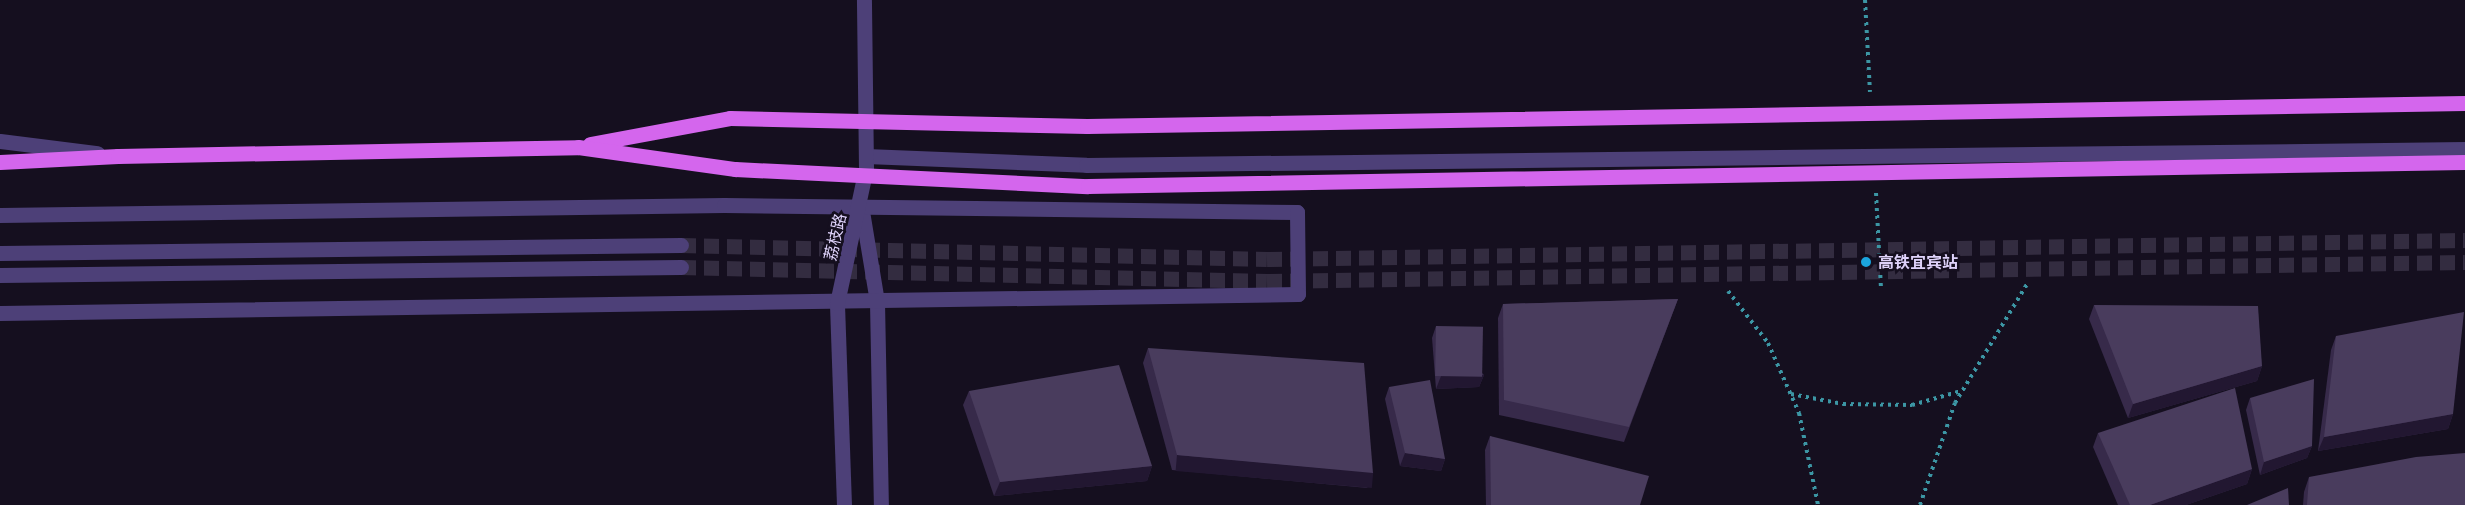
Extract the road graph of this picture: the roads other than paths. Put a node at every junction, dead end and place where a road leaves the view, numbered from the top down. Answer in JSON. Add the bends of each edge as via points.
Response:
{"nodes":[{"id":1,"x":864,"y":0,"type":"edge"},
{"id":2,"x":2465,"y":103,"type":"edge"},
{"id":3,"x":0,"y":141,"type":"edge"},
{"id":4,"x":578,"y":147,"type":"junction"},
{"id":5,"x":2465,"y":148,"type":"edge"},
{"id":6,"x":118,"y":156,"type":"junction"},
{"id":7,"x":866,"y":156,"type":"junction"},
{"id":8,"x":0,"y":162,"type":"edge"},
{"id":9,"x":2465,"y":162,"type":"edge"},
{"id":10,"x":861,"y":205,"type":"junction"},
{"id":11,"x":0,"y":215,"type":"edge"},
{"id":12,"x":681,"y":245,"type":"tunnel mouth"},
{"id":13,"x":0,"y":253,"type":"edge"},
{"id":14,"x":681,"y":267,"type":"tunnel mouth"},
{"id":15,"x":0,"y":275,"type":"edge"},
{"id":16,"x":877,"y":302,"type":"junction"},
{"id":17,"x":837,"y":303,"type":"junction"},
{"id":18,"x":0,"y":313,"type":"edge"},
{"id":19,"x":844,"y":505,"type":"edge"},
{"id":20,"x":881,"y":505,"type":"edge"}],
"edges":[{"from":1,"to":7,"type":"street"},
{"from":2,"to":4,"type":"main road","bridge":true,"via":[[1087,126],[730,118]]},
{"from":3,"to":6,"type":"street","bridge":true},
{"from":4,"to":6,"type":"main road","bridge":true},
{"from":4,"to":9,"type":"main road","bridge":true,"via":[[735,169],[1088,186]]},
{"from":5,"to":7,"type":"street","via":[[1086,165]]},
{"from":6,"to":8,"type":"main road","bridge":true},
{"from":7,"to":10,"type":"street"},
{"from":10,"to":11,"type":"street"},
{"from":10,"to":16,"type":"street","name":"荔枝路"},
{"from":10,"to":16,"type":"street","via":[[1297,212],[1298,294]]},
{"from":10,"to":17,"type":"street","name":"荔枝路"},
{"from":12,"to":13,"type":"street"},
{"from":14,"to":15,"type":"street"},
{"from":16,"to":17,"type":"street"},
{"from":16,"to":20,"type":"street","name":"荔枝路"},
{"from":17,"to":18,"type":"street"},
{"from":17,"to":19,"type":"street","name":"荔枝路"}]}
